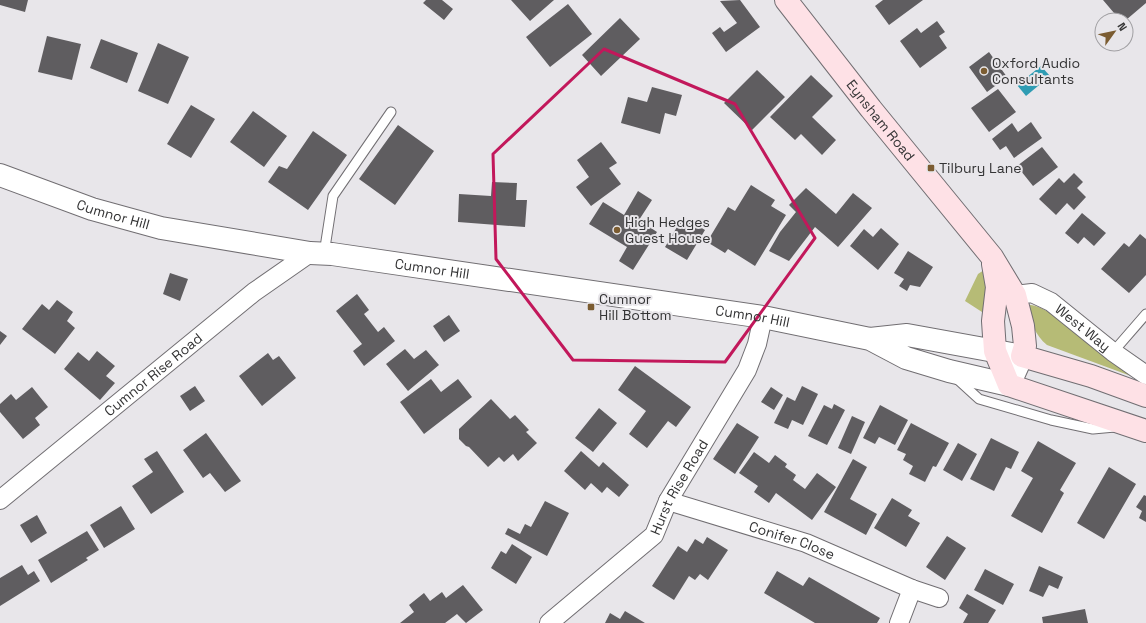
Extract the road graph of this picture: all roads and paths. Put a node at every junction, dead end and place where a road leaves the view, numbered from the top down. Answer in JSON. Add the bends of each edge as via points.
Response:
{"nodes":[{"id":1,"x":786,"y":0,"type":"edge"},
{"id":2,"x":391,"y":112,"type":"dead end"},
{"id":3,"x":0,"y":175,"type":"edge"},
{"id":4,"x":317,"y":253,"type":"junction"},
{"id":5,"x":992,"y":257,"type":"junction"},
{"id":6,"x":1015,"y":294,"type":"junction"},
{"id":7,"x":1146,"y":314,"type":"edge"},
{"id":8,"x":763,"y":317,"type":"junction"},
{"id":9,"x":870,"y":339,"type":"junction"},
{"id":10,"x":995,"y":351,"type":"junction"},
{"id":11,"x":1113,"y":352,"type":"junction"},
{"id":12,"x":1022,"y":356,"type":"junction"},
{"id":13,"x":949,"y":371,"type":"junction"},
{"id":14,"x":1146,"y":375,"type":"edge"},
{"id":15,"x":1009,"y":385,"type":"junction"},
{"id":16,"x":1146,"y":396,"type":"edge"},
{"id":17,"x":1138,"y":428,"type":"edge"},
{"id":18,"x":0,"y":500,"type":"edge"},
{"id":19,"x":668,"y":501,"type":"junction"},
{"id":20,"x":912,"y":589,"type":"junction"},
{"id":21,"x":939,"y":598,"type":"dead end"},
{"id":22,"x":549,"y":623,"type":"edge"},
{"id":23,"x":899,"y":623,"type":"edge"}],
"edges":[{"from":1,"to":5,"type":"main road","name":"Eynsham Road","via":[[870,109]]},
{"from":2,"to":4,"type":"lane","via":[[333,196]]},
{"from":3,"to":4,"type":"street","name":"Cumnor Hill","via":[[92,209],[161,228]]},
{"from":4,"to":8,"type":"street","name":"Cumnor Hill"},
{"from":4,"to":18,"type":"street","name":"Cumnor Rise Road","via":[[254,292]]},
{"from":5,"to":6,"type":"main road","name":"Eynsham Road"},
{"from":5,"to":10,"type":"main road","via":[[997,287],[993,321]]},
{"from":6,"to":11,"type":"street","name":"West Way","via":[[1032,293],[1050,302]]},
{"from":6,"to":12,"type":"main road","name":"Eynsham Road","via":[[1025,339]]},
{"from":7,"to":11,"type":"lane"},
{"from":8,"to":9,"type":"street","name":"Cumnor Hill"},
{"from":8,"to":19,"type":"street","name":"Hurst Rise Road","via":[[757,344],[747,370]]},
{"from":9,"to":10,"type":"street","name":"Cumnor Hill","via":[[907,335]]},
{"from":9,"to":13,"type":"street","name":"Cumnor Hill","via":[[906,358]]},
{"from":10,"to":12,"type":"street","name":"Cumnor Hill"},
{"from":10,"to":15,"type":"main road"},
{"from":11,"to":14,"type":"street","name":"West Way"},
{"from":12,"to":15,"type":"street","name":"Eynsham Road"},
{"from":12,"to":16,"type":"main road","via":[[1091,376]]},
{"from":13,"to":15,"type":"street","name":"Cumnor Hill"},
{"from":13,"to":17,"type":"lane","via":[[979,399],[1094,430]]},
{"from":15,"to":17,"type":"main road"},
{"from":19,"to":20,"type":"street","name":"Conifer Close","via":[[806,543]]},
{"from":19,"to":22,"type":"street","name":"Hurst Rise Road","via":[[654,535]]},
{"from":20,"to":21,"type":"street","name":"Conifer Close"},
{"from":20,"to":23,"type":"street"}]}
